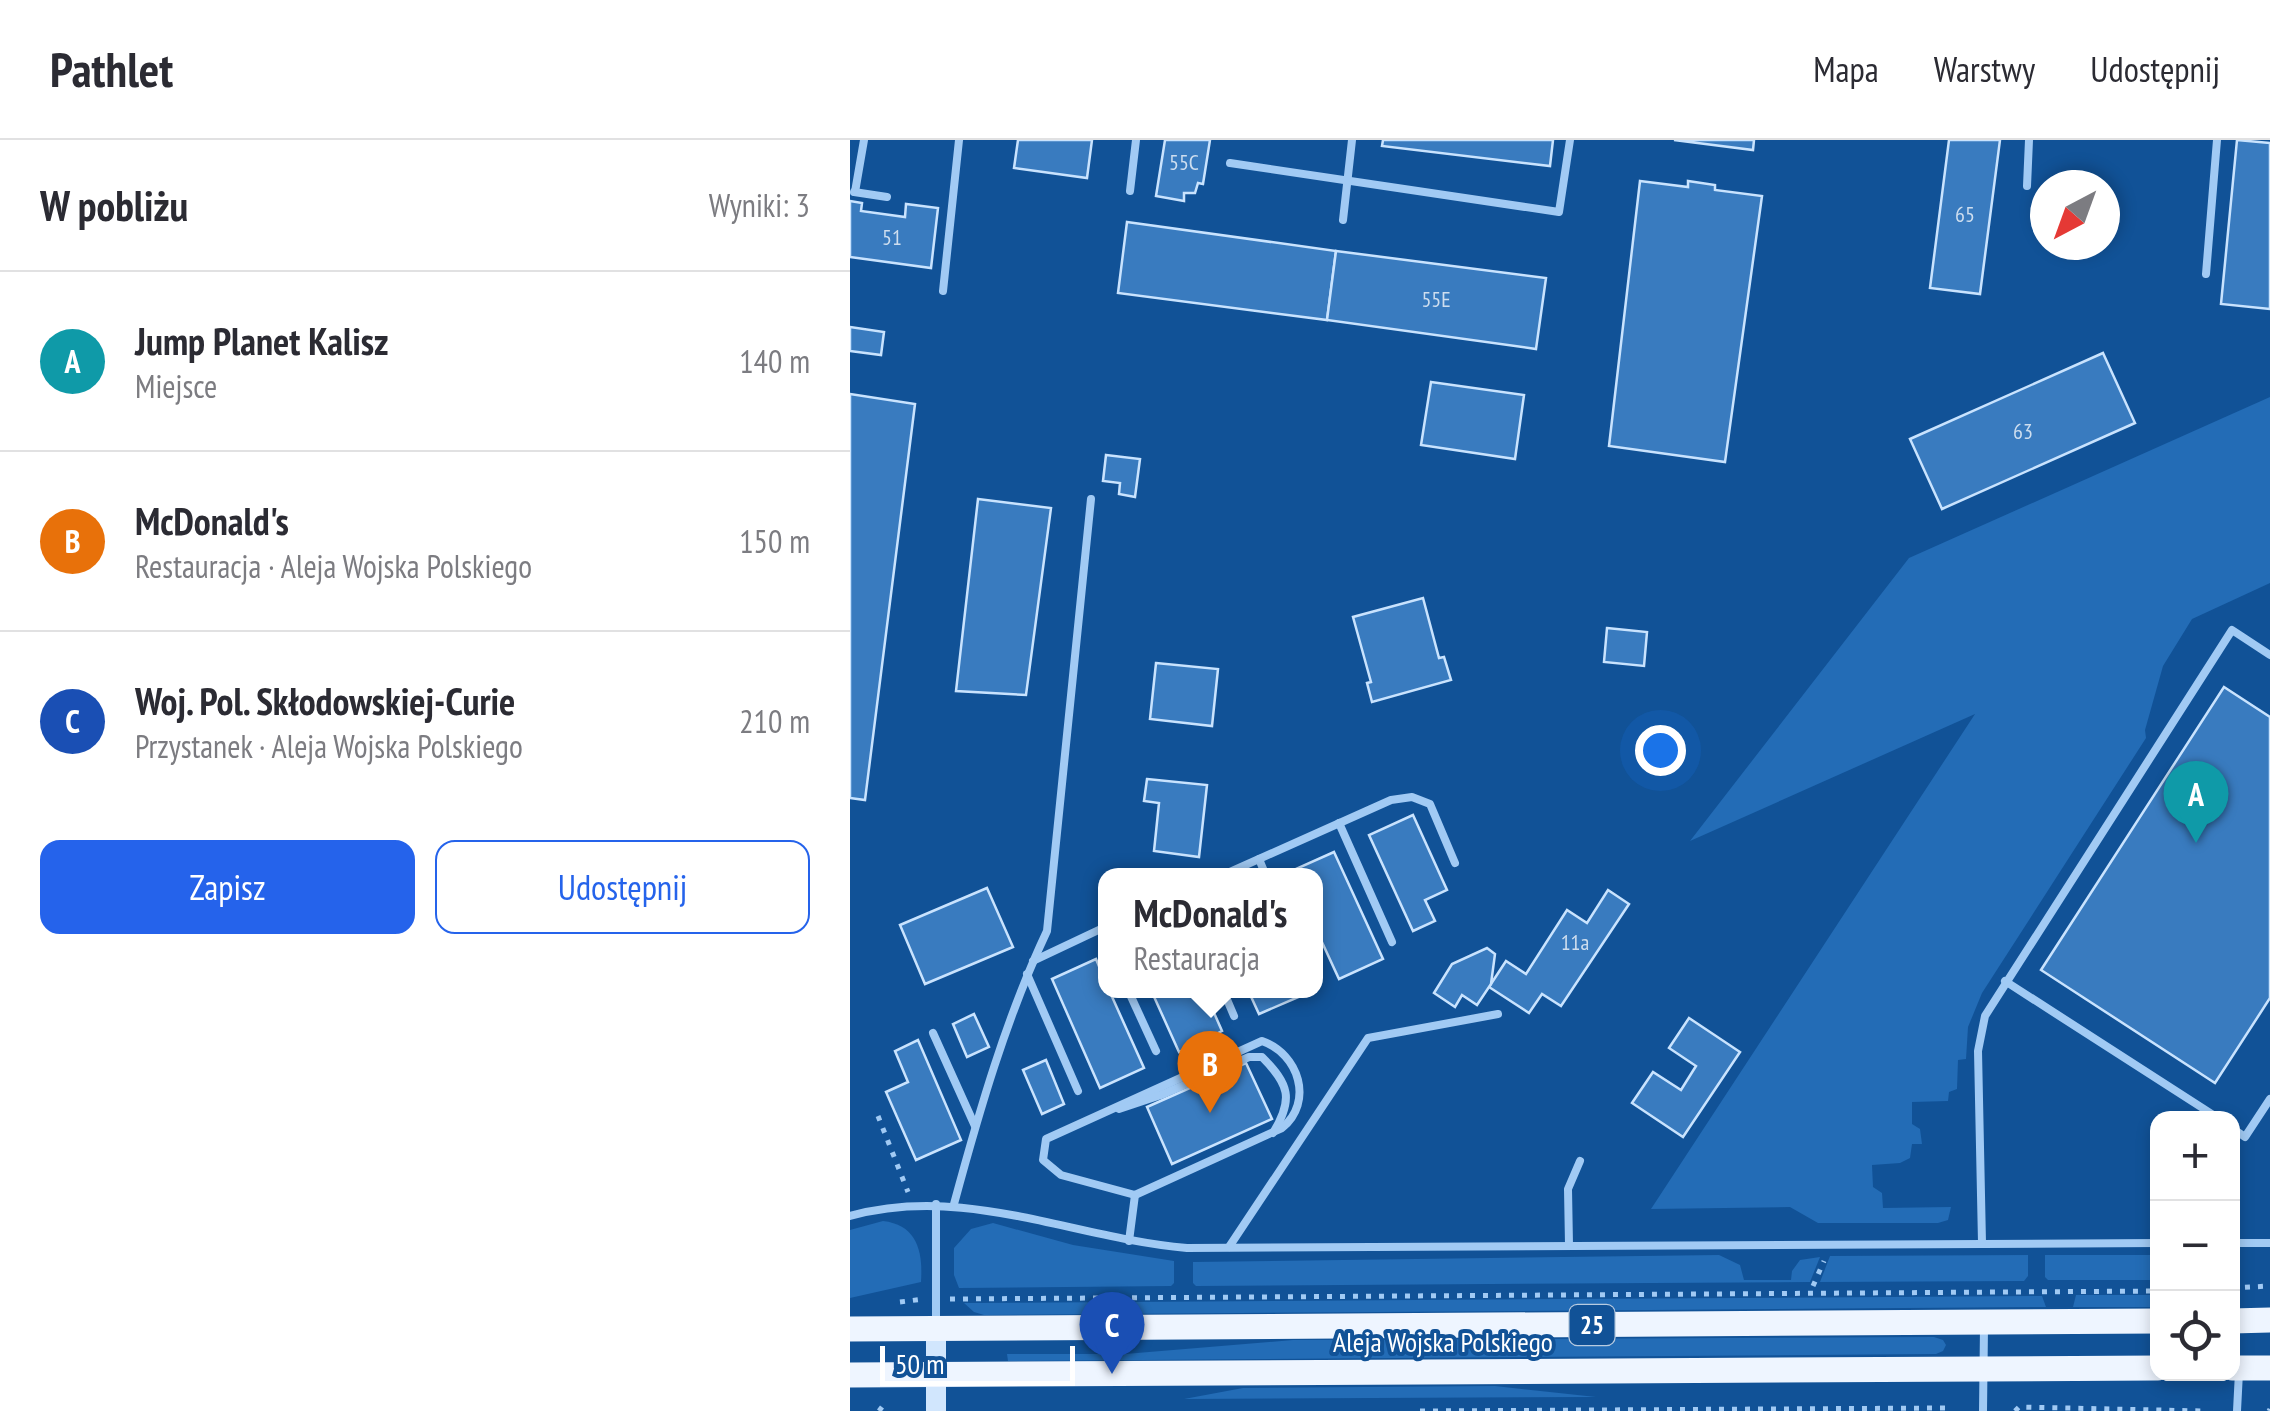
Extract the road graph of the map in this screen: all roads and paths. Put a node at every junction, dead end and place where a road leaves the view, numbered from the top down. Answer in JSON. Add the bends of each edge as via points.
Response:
{"nodes":[{"id":1,"x":864,"y":140,"type":"edge"},
{"id":2,"x":959,"y":140,"type":"edge"},
{"id":3,"x":1136,"y":140,"type":"edge"},
{"id":4,"x":1352,"y":140,"type":"edge"},
{"id":5,"x":1570,"y":140,"type":"edge"},
{"id":6,"x":2029,"y":140,"type":"edge"},
{"id":7,"x":2217,"y":140,"type":"edge"},
{"id":8,"x":1230,"y":163,"type":"dead end"},
{"id":9,"x":1347,"y":182,"type":"junction"},
{"id":10,"x":2027,"y":186,"type":"dead end"},
{"id":11,"x":1130,"y":190,"type":"dead end"},
{"id":12,"x":853,"y":192,"type":"edge"},
{"id":13,"x":887,"y":197,"type":"dead end"},
{"id":14,"x":1343,"y":220,"type":"dead end"},
{"id":15,"x":2206,"y":274,"type":"dead end"},
{"id":16,"x":943,"y":291,"type":"dead end"},
{"id":17,"x":1091,"y":499,"type":"dead end"},
{"id":18,"x":2270,"y":655,"type":"edge"},
{"id":19,"x":1340,"y":823,"type":"junction"},
{"id":20,"x":1259,"y":859,"type":"junction"},
{"id":21,"x":1455,"y":863,"type":"dead end"},
{"id":22,"x":1239,"y":868,"type":"edge"},
{"id":23,"x":1263,"y":868,"type":"edge"},
{"id":24,"x":1098,"y":930,"type":"edge"},
{"id":25,"x":1392,"y":942,"type":"dead end"},
{"id":26,"x":1033,"y":961,"type":"junction"},
{"id":27,"x":1026,"y":974,"type":"junction"},
{"id":28,"x":2005,"y":981,"type":"junction"},
{"id":29,"x":1132,"y":998,"type":"edge"},
{"id":30,"x":1226,"y":998,"type":"edge"},
{"id":31,"x":1498,"y":1014,"type":"dead end"},
{"id":32,"x":1234,"y":1016,"type":"dead end"},
{"id":33,"x":932,"y":1033,"type":"dead end"},
{"id":34,"x":1156,"y":1052,"type":"dead end"},
{"id":35,"x":1078,"y":1091,"type":"dead end"},
{"id":36,"x":2270,"y":1098,"type":"edge"},
{"id":37,"x":2207,"y":1111,"type":"edge"},
{"id":38,"x":1104,"y":1112,"type":"junction"},
{"id":39,"x":878,"y":1116,"type":"dead end"},
{"id":40,"x":975,"y":1126,"type":"junction"},
{"id":41,"x":1273,"y":1132,"type":"junction"},
{"id":42,"x":2240,"y":1134,"type":"edge"},
{"id":43,"x":1580,"y":1161,"type":"dead end"},
{"id":44,"x":1135,"y":1195,"type":"junction"},
{"id":45,"x":912,"y":1204,"type":"junction"},
{"id":46,"x":936,"y":1204,"type":"junction"},
{"id":47,"x":954,"y":1204,"type":"junction"},
{"id":48,"x":850,"y":1216,"type":"edge"},
{"id":49,"x":1129,"y":1242,"type":"junction"},
{"id":50,"x":2150,"y":1243,"type":"edge"},
{"id":51,"x":2240,"y":1243,"type":"edge"},
{"id":52,"x":2270,"y":1243,"type":"edge"},
{"id":53,"x":1982,"y":1244,"type":"junction"},
{"id":54,"x":1569,"y":1245,"type":"junction"},
{"id":55,"x":1229,"y":1247,"type":"junction"},
{"id":56,"x":2270,"y":1286,"type":"edge"},
{"id":57,"x":2240,"y":1288,"type":"edge"},
{"id":58,"x":2270,"y":1320,"type":"edge"},
{"id":59,"x":2150,"y":1321,"type":"edge"},
{"id":60,"x":2240,"y":1321,"type":"edge"},
{"id":61,"x":1984,"y":1323,"type":"junction"},
{"id":62,"x":850,"y":1329,"type":"edge"},
{"id":63,"x":936,"y":1329,"type":"junction"},
{"id":64,"x":2150,"y":1368,"type":"edge"},
{"id":65,"x":2240,"y":1368,"type":"edge"},
{"id":66,"x":2270,"y":1368,"type":"edge"},
{"id":67,"x":1984,"y":1369,"type":"junction"},
{"id":68,"x":850,"y":1376,"type":"edge"},
{"id":69,"x":937,"y":1376,"type":"junction"},
{"id":70,"x":2237,"y":1381,"type":"edge"},
{"id":71,"x":936,"y":1411,"type":"edge"},
{"id":72,"x":1420,"y":1411,"type":"edge"},
{"id":73,"x":1952,"y":1411,"type":"edge"},
{"id":74,"x":1984,"y":1411,"type":"edge"},
{"id":75,"x":2014,"y":1411,"type":"edge"},
{"id":76,"x":2202,"y":1411,"type":"edge"},
{"id":77,"x":2238,"y":1411,"type":"edge"}],
"edges":[{"from":1,"to":12,"type":"lane"},
{"from":2,"to":16,"type":"lane"},
{"from":3,"to":11,"type":"lane"},
{"from":4,"to":9,"type":"lane"},
{"from":5,"to":9,"type":"lane","via":[[1558,212]]},
{"from":6,"to":10,"type":"lane"},
{"from":7,"to":15,"type":"lane"},
{"from":8,"to":9,"type":"lane"},
{"from":9,"to":14,"type":"lane"},
{"from":12,"to":13,"type":"lane"},
{"from":17,"to":26,"type":"lane","via":[[1047,931]]},
{"from":18,"to":28,"type":"lane","via":[[2232,630]]},
{"from":19,"to":20,"type":"lane"},
{"from":19,"to":21,"type":"lane","via":[[1412,797],[1430,804]]},
{"from":19,"to":25,"type":"lane"},
{"from":20,"to":22,"type":"lane"},
{"from":20,"to":23,"type":"lane"},
{"from":24,"to":26,"type":"lane"},
{"from":26,"to":27,"type":"lane"},
{"from":27,"to":35,"type":"lane"},
{"from":27,"to":40,"type":"lane"},
{"from":28,"to":37,"type":"lane"},
{"from":28,"to":53,"type":"lane","via":[[1985,1016],[1978,1052]]},
{"from":29,"to":34,"type":"lane"},
{"from":30,"to":32,"type":"lane"},
{"from":31,"to":55,"type":"lane","via":[[1368,1038]]},
{"from":33,"to":40,"type":"lane"},
{"from":36,"to":42,"type":"lane","via":[[2245,1137]]},
{"from":38,"to":41,"type":"lane","via":[[1249,1057],[1262,1058],[1284,1084],[1287,1104]]},
{"from":38,"to":41,"type":"lane","via":[[1262,1041],[1277,1046],[1298,1080],[1300,1106]]},
{"from":38,"to":44,"type":"lane","via":[[1046,1139],[1043,1160],[1061,1176]]},
{"from":39,"to":45,"type":"path"},
{"from":40,"to":47,"type":"lane"},
{"from":41,"to":44,"type":"lane"},
{"from":43,"to":54,"type":"lane","via":[[1568,1189]]},
{"from":44,"to":49,"type":"lane"},
{"from":45,"to":46,"type":"lane"},
{"from":45,"to":48,"type":"lane"},
{"from":46,"to":47,"type":"lane"},
{"from":46,"to":63,"type":"lane"},
{"from":47,"to":49,"type":"lane"},
{"from":49,"to":55,"type":"lane"},
{"from":50,"to":53,"type":"lane"},
{"from":51,"to":52,"type":"lane"},
{"from":53,"to":54,"type":"lane"},
{"from":54,"to":55,"type":"lane"},
{"from":56,"to":57,"type":"path"},
{"from":58,"to":60,"type":"main road"},
{"from":59,"to":61,"type":"main road","name":"Aleja Wojska Polskiego","number":"25"},
{"from":61,"to":63,"type":"main road","name":"Aleja Wojska Polskiego","number":"25"},
{"from":61,"to":67,"type":"lane"},
{"from":62,"to":63,"type":"main road","name":"Aleja Wojska Polskiego","number":"25"},
{"from":63,"to":69,"type":"street"},
{"from":64,"to":67,"type":"main road","name":"Aleja Wojska Polskiego","number":"25"},
{"from":65,"to":66,"type":"main road"},
{"from":67,"to":69,"type":"main road","name":"Aleja Wojska Polskiego","number":"25"},
{"from":67,"to":74,"type":"lane"},
{"from":68,"to":69,"type":"main road","name":"Aleja Wojska Polskiego","number":"25"},
{"from":69,"to":71,"type":"street"},
{"from":70,"to":77,"type":"lane"},
{"from":72,"to":73,"type":"path"},
{"from":75,"to":76,"type":"path"}]}
